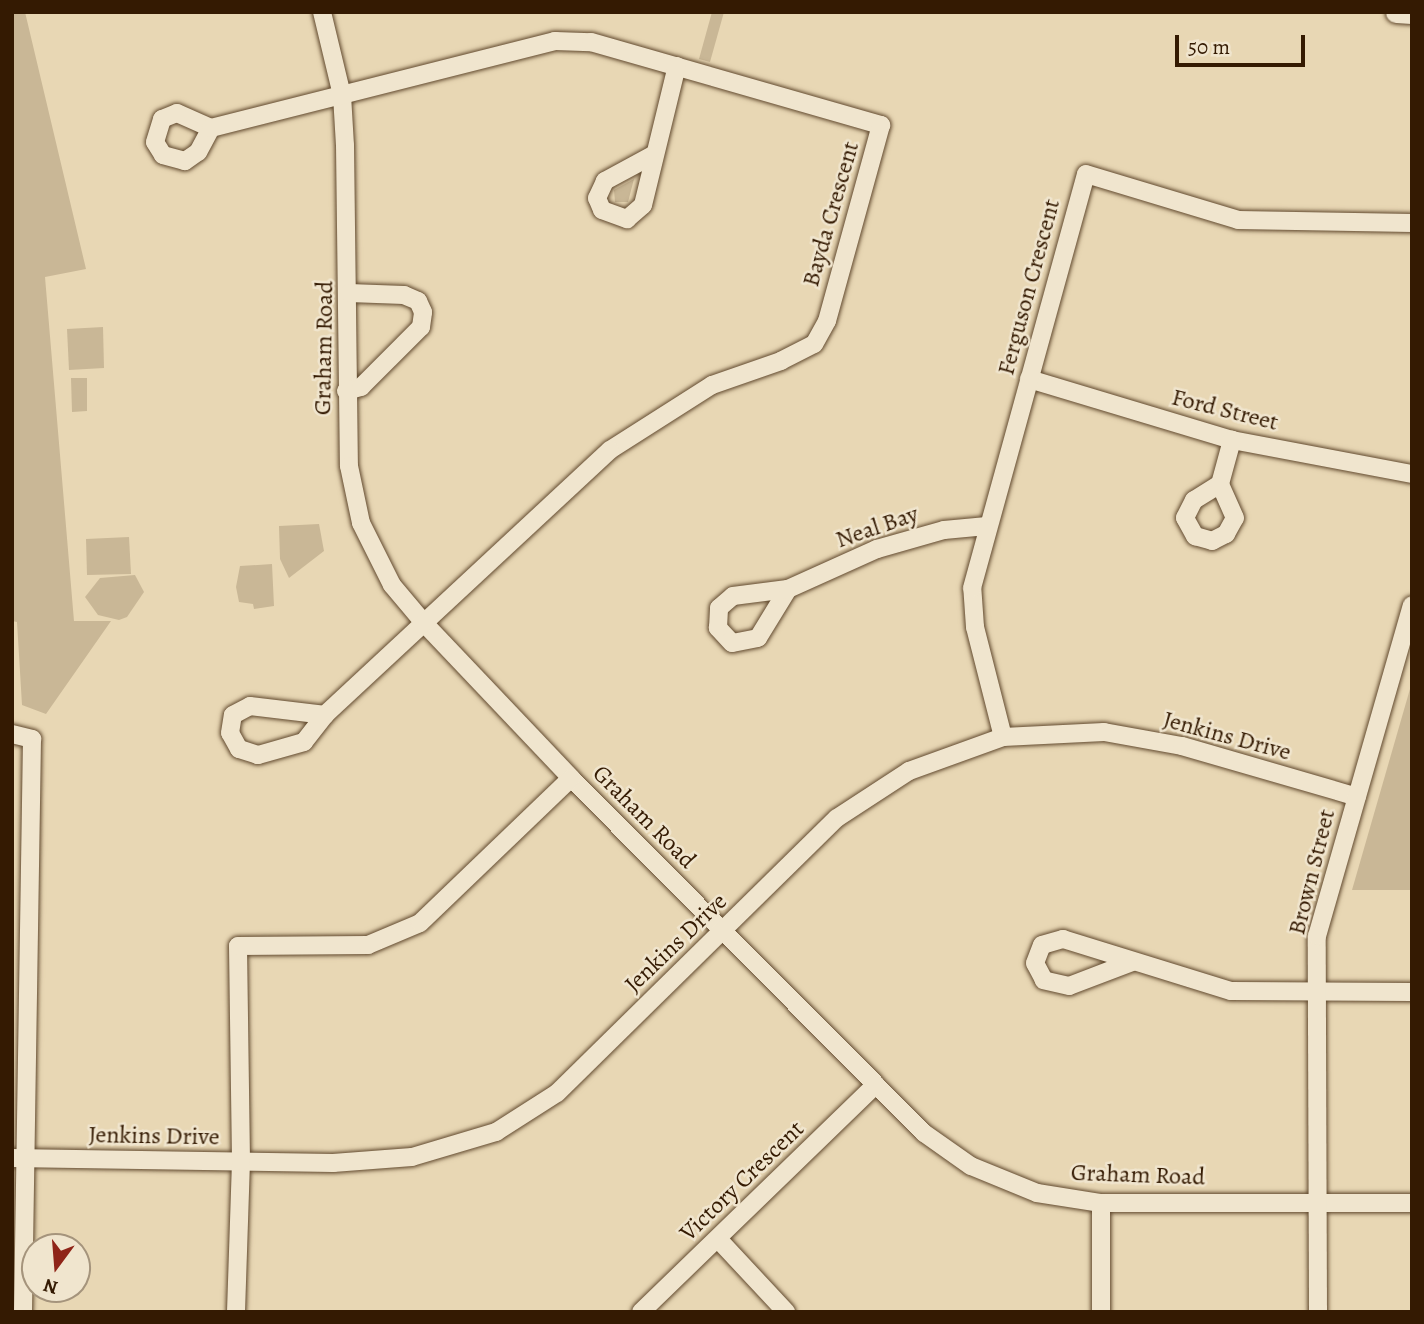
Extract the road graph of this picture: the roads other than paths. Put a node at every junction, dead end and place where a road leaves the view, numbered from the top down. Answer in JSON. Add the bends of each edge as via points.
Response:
{"nodes":[{"id":1,"x":322,"y":12,"type":"edge"},
{"id":2,"x":1396,"y":12,"type":"edge"},
{"id":3,"x":1412,"y":13,"type":"edge"},
{"id":4,"x":677,"y":66,"type":"junction"},
{"id":5,"x":342,"y":95,"type":"junction"},
{"id":6,"x":211,"y":128,"type":"dead end"},
{"id":7,"x":653,"y":155,"type":"dead end"},
{"id":8,"x":1412,"y":223,"type":"edge"},
{"id":9,"x":349,"y":293,"type":"junction"},
{"id":10,"x":1029,"y":379,"type":"junction"},
{"id":11,"x":346,"y":391,"type":"junction"},
{"id":12,"x":1232,"y":440,"type":"junction"},
{"id":13,"x":1412,"y":474,"type":"edge"},
{"id":14,"x":1220,"y":484,"type":"dead end"},
{"id":15,"x":987,"y":526,"type":"junction"},
{"id":16,"x":788,"y":589,"type":"dead end"},
{"id":17,"x":1412,"y":605,"type":"edge"},
{"id":18,"x":424,"y":622,"type":"junction"},
{"id":19,"x":325,"y":715,"type":"junction"},
{"id":20,"x":12,"y":734,"type":"edge"},
{"id":21,"x":1003,"y":737,"type":"junction"},
{"id":22,"x":571,"y":778,"type":"junction"},
{"id":23,"x":1357,"y":797,"type":"junction"},
{"id":24,"x":724,"y":931,"type":"junction"},
{"id":25,"x":20,"y":950,"type":"edge"},
{"id":26,"x":1132,"y":962,"type":"junction"},
{"id":27,"x":1318,"y":992,"type":"junction"},
{"id":28,"x":1412,"y":992,"type":"edge"},
{"id":29,"x":876,"y":1084,"type":"junction"},
{"id":30,"x":19,"y":1158,"type":"edge"},
{"id":31,"x":241,"y":1161,"type":"junction"},
{"id":32,"x":1318,"y":1202,"type":"junction"},
{"id":33,"x":1101,"y":1203,"type":"junction"},
{"id":34,"x":1412,"y":1203,"type":"edge"},
{"id":35,"x":718,"y":1239,"type":"junction"},
{"id":36,"x":23,"y":1312,"type":"edge"},
{"id":37,"x":236,"y":1312,"type":"edge"},
{"id":38,"x":641,"y":1312,"type":"edge"},
{"id":39,"x":786,"y":1312,"type":"edge"},
{"id":40,"x":1101,"y":1312,"type":"edge"},
{"id":41,"x":1318,"y":1312,"type":"edge"}],
"edges":[{"from":1,"to":5,"type":"street","name":"Graham Road"},
{"from":2,"to":3,"type":"street"},
{"from":4,"to":5,"type":"street","name":"Bayda Crescent","via":[[591,42],[555,41]]},
{"from":4,"to":7,"type":"street"},
{"from":4,"to":18,"type":"street","name":"Bayda Crescent","via":[[881,125],[827,321],[814,344],[712,385],[610,450]]},
{"from":5,"to":6,"type":"street","name":"Bayda Crescent"},
{"from":5,"to":9,"type":"street","name":"Graham Road"},
{"from":8,"to":10,"type":"street","name":"Ferguson Crescent","via":[[1238,220],[1086,174]]},
{"from":9,"to":11,"type":"street","name":"Graham Road"},
{"from":9,"to":11,"type":"street","via":[[404,295],[418,302],[423,312],[421,327],[361,387]]},
{"from":10,"to":12,"type":"street","name":"Ford Street"},
{"from":10,"to":15,"type":"street","name":"Ferguson Crescent"},
{"from":11,"to":18,"type":"street","name":"Graham Road","via":[[349,466],[361,523],[393,585]]},
{"from":12,"to":13,"type":"street","name":"Ford Street"},
{"from":12,"to":14,"type":"street"},
{"from":15,"to":16,"type":"street","name":"Neal Bay","via":[[943,530],[877,548]]},
{"from":15,"to":21,"type":"street","name":"Ferguson Crescent","via":[[972,588],[975,627]]},
{"from":17,"to":23,"type":"street","name":"Brown Street"},
{"from":18,"to":19,"type":"street"},
{"from":18,"to":22,"type":"street","name":"Graham Road"},
{"from":19,"to":19,"type":"street","via":[[250,706],[233,715],[230,733],[239,749],[258,755],[304,742]]},
{"from":20,"to":25,"type":"street","via":[[32,739]]},
{"from":21,"to":23,"type":"street","name":"Jenkins Drive","via":[[1104,732],[1182,746]]},
{"from":21,"to":24,"type":"street","name":"Jenkins Drive","via":[[909,771],[837,818]]},
{"from":22,"to":24,"type":"street","name":"Graham Road"},
{"from":22,"to":31,"type":"street","via":[[420,923],[368,945],[238,946]]},
{"from":23,"to":27,"type":"street","name":"Brown Street","via":[[1317,936]]},
{"from":24,"to":29,"type":"street","name":"Graham Road"},
{"from":24,"to":31,"type":"street","name":"Jenkins Drive","via":[[557,1093],[496,1132],[412,1157],[332,1163]]},
{"from":25,"to":30,"type":"street"},
{"from":26,"to":26,"type":"street","via":[[1063,939],[1042,945],[1035,963],[1044,980],[1069,986]]},
{"from":26,"to":27,"type":"street","via":[[1231,991]]},
{"from":27,"to":28,"type":"street"},
{"from":27,"to":32,"type":"street","name":"Brown Street"},
{"from":29,"to":33,"type":"street","name":"Graham Road","via":[[924,1133],[971,1166],[1037,1194]]},
{"from":29,"to":35,"type":"street","name":"Victory Crescent"},
{"from":30,"to":31,"type":"street","name":"Jenkins Drive"},
{"from":30,"to":36,"type":"street"},
{"from":31,"to":37,"type":"street"},
{"from":32,"to":33,"type":"street","name":"Graham Road"},
{"from":32,"to":34,"type":"street","name":"Graham Road"},
{"from":32,"to":41,"type":"street","name":"Brown Street"},
{"from":33,"to":40,"type":"street"},
{"from":35,"to":38,"type":"street","name":"Victory Crescent"},
{"from":35,"to":39,"type":"street"}]}
